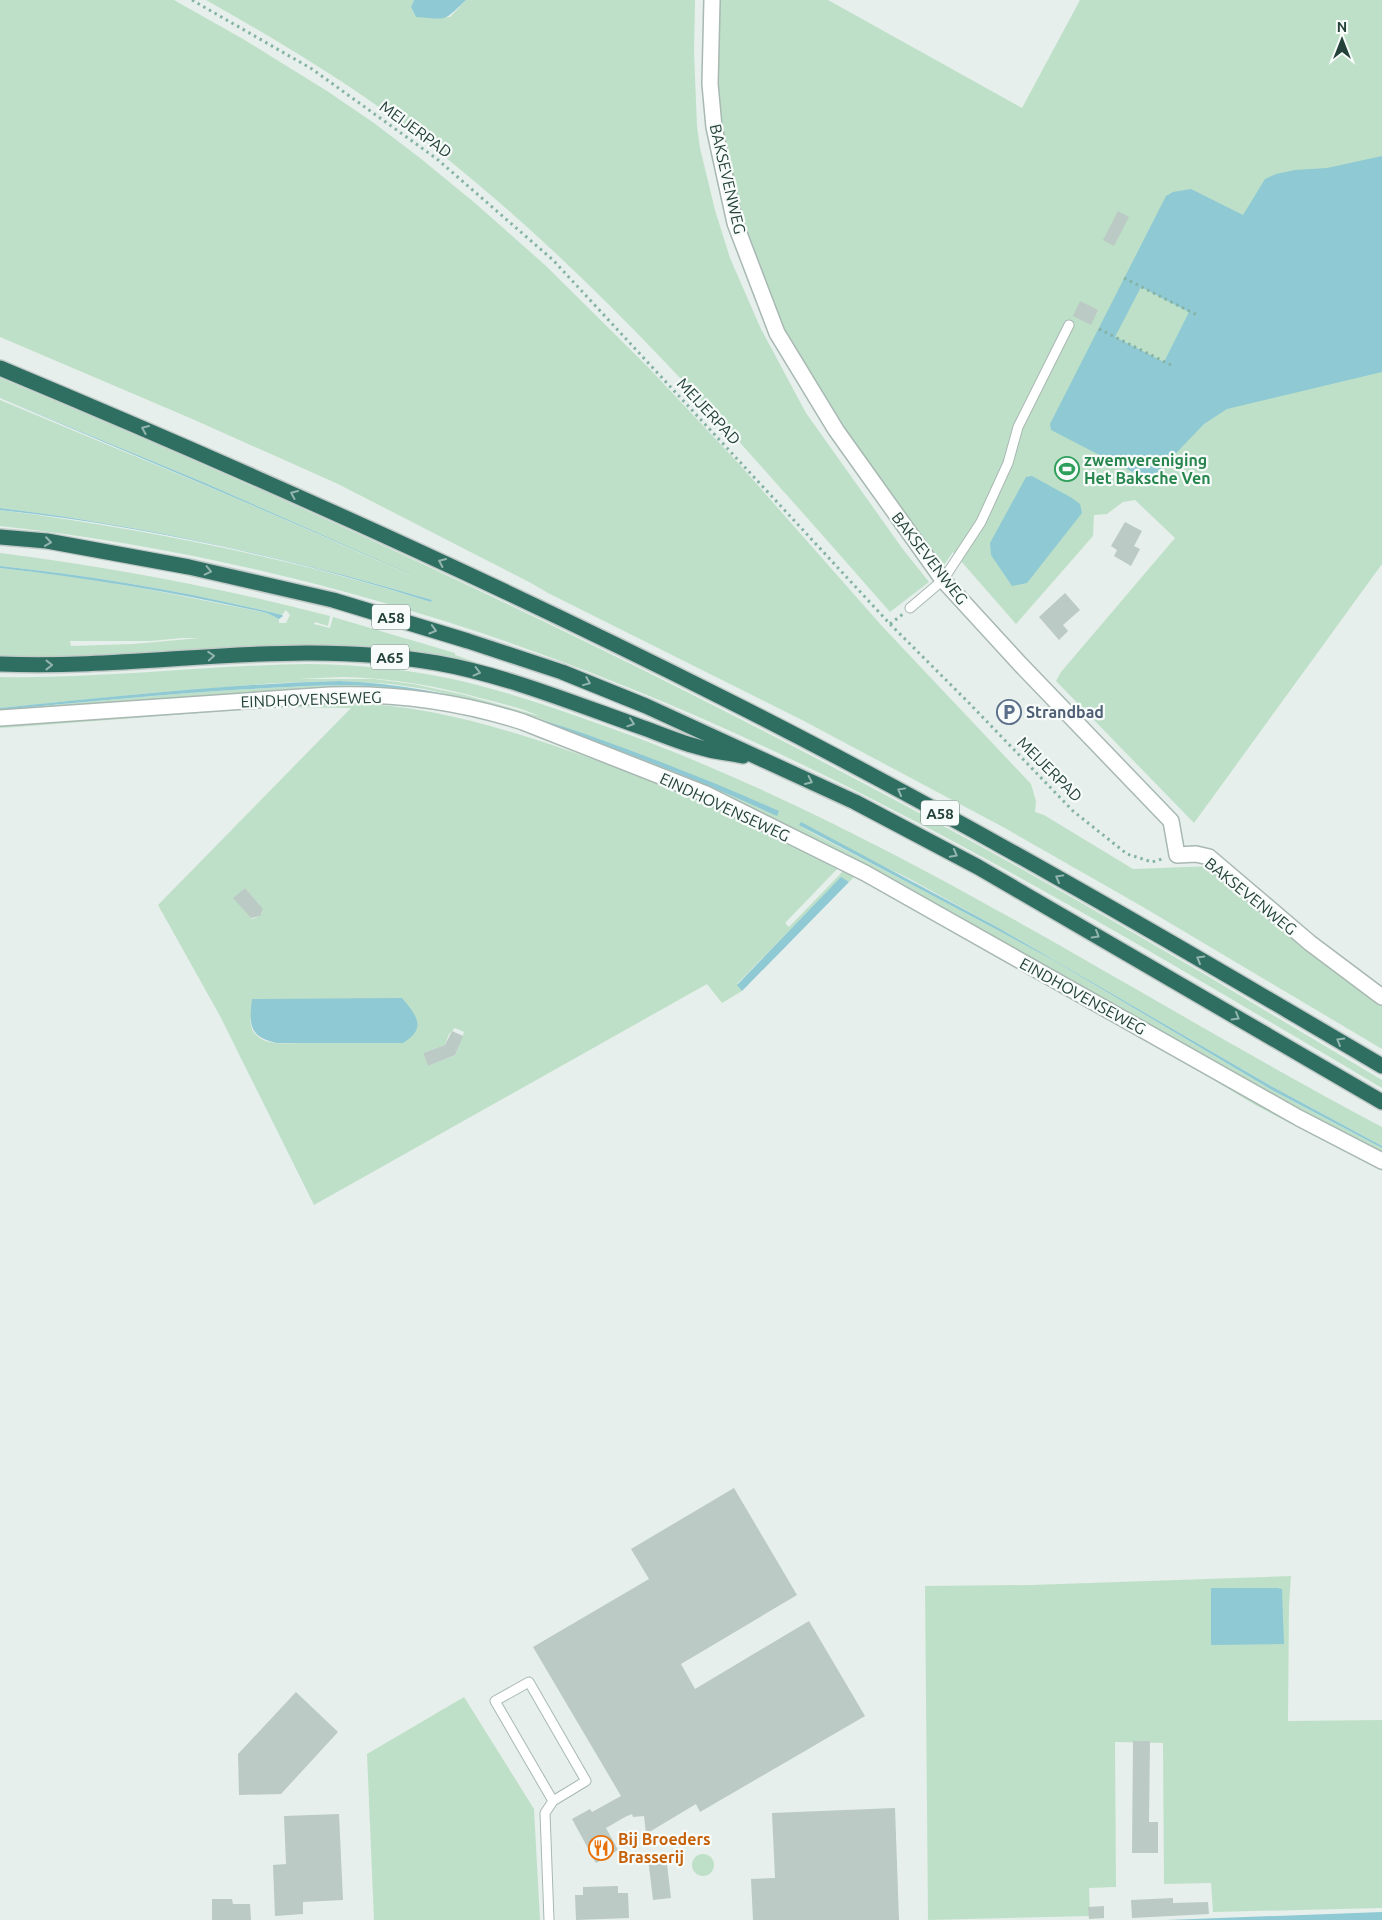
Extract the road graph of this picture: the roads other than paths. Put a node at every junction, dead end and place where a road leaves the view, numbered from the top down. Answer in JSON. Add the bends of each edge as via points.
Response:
{"nodes":[{"id":1,"x":712,"y":0,"type":"edge"},
{"id":2,"x":1069,"y":325,"type":"dead end"},
{"id":3,"x":0,"y":368,"type":"edge"},
{"id":4,"x":0,"y":537,"type":"edge"},
{"id":5,"x":943,"y":580,"type":"junction"},
{"id":6,"x":910,"y":608,"type":"dead end"},
{"id":7,"x":0,"y":664,"type":"edge"},
{"id":8,"x":0,"y":718,"type":"edge"},
{"id":9,"x":765,"y":760,"type":"junction"},
{"id":10,"x":1382,"y":997,"type":"edge"},
{"id":11,"x":1382,"y":1066,"type":"edge"},
{"id":12,"x":1382,"y":1102,"type":"edge"},
{"id":13,"x":1382,"y":1161,"type":"edge"},
{"id":14,"x":553,"y":1801,"type":"junction"},
{"id":15,"x":548,"y":1920,"type":"edge"}],
"edges":[{"from":1,"to":5,"type":"street","name":"BAKSEVENWEG","via":[[710,84],[714,127],[735,223],[777,333],[836,430]]},
{"from":2,"to":5,"type":"lane","via":[[1018,426],[1008,463],[981,522]]},
{"from":11,"to":3,"type":"highway","number":"A58","one_way":true,"via":[[1117,910],[892,786],[723,698],[486,582],[316,504]]},
{"from":4,"to":9,"type":"highway","number":"A58","one_way":true,"via":[[47,541],[189,567],[333,600],[562,672]]},
{"from":5,"to":6,"type":"lane"},
{"from":5,"to":10,"type":"street","name":"BAKSEVENWEG","via":[[1171,820],[1177,855],[1208,857],[1310,943]]},
{"from":7,"to":9,"type":"highway","number":"A65","one_way":true,"via":[[91,664],[322,652],[438,663],[481,673],[574,703],[701,748]]},
{"from":8,"to":13,"type":"street","name":"EINDHOVENSEWEG","via":[[368,694],[435,701],[509,717],[706,794],[865,874],[1299,1118]]},
{"from":9,"to":12,"type":"highway","number":"A58","one_way":true,"via":[[855,802],[978,867]]},
{"from":14,"to":14,"type":"lane","via":[[495,1701],[529,1682],[586,1781]]},
{"from":14,"to":15,"type":"lane","via":[[545,1814]]}]}
